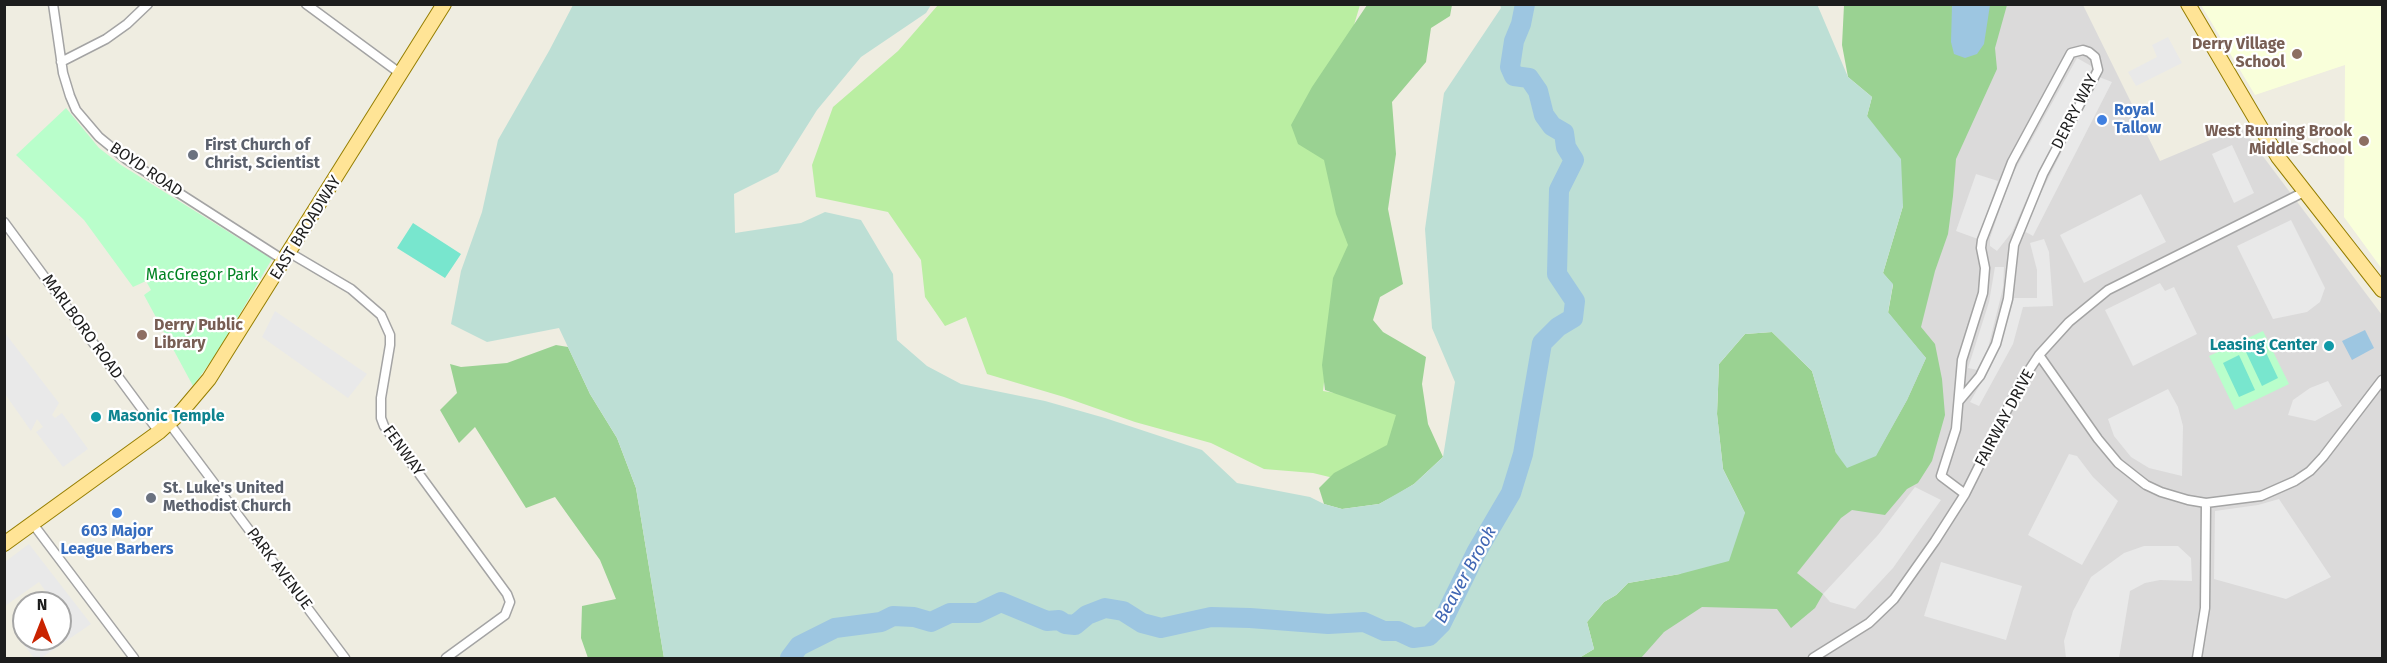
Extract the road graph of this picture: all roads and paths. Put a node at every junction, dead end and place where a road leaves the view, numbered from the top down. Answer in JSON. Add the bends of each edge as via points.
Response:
{"nodes":[{"id":1,"x":53,"y":4,"type":"edge"},
{"id":2,"x":148,"y":4,"type":"edge"},
{"id":3,"x":306,"y":4,"type":"edge"},
{"id":4,"x":444,"y":4,"type":"edge"},
{"id":5,"x":2188,"y":4,"type":"edge"},
{"id":6,"x":61,"y":62,"type":"junction"},
{"id":7,"x":401,"y":74,"type":"junction"},
{"id":8,"x":2304,"y":192,"type":"junction"},
{"id":9,"x":4,"y":222,"type":"edge"},
{"id":10,"x":287,"y":257,"type":"junction"},
{"id":11,"x":2382,"y":290,"type":"edge"},
{"id":12,"x":2039,"y":355,"type":"junction"},
{"id":13,"x":2382,"y":380,"type":"edge"},
{"id":14,"x":1959,"y":401,"type":"junction"},
{"id":15,"x":164,"y":428,"type":"junction"},
{"id":16,"x":1965,"y":494,"type":"junction"},
{"id":17,"x":2206,"y":503,"type":"junction"},
{"id":18,"x":33,"y":524,"type":"junction"},
{"id":19,"x":4,"y":544,"type":"edge"},
{"id":20,"x":134,"y":658,"type":"edge"},
{"id":21,"x":345,"y":658,"type":"edge"},
{"id":22,"x":446,"y":658,"type":"edge"},
{"id":23,"x":1813,"y":658,"type":"edge"},
{"id":24,"x":2197,"y":658,"type":"edge"}],
"edges":[{"from":1,"to":6,"type":"street","name":"BOYD ROAD"},
{"from":2,"to":6,"type":"street","via":[[106,39]]},
{"from":3,"to":7,"type":"street"},
{"from":4,"to":7,"type":"main road","name":"EAST BROADWAY"},
{"from":5,"to":8,"type":"main road","via":[[2252,115]]},
{"from":6,"to":10,"type":"street","name":"BOYD ROAD","via":[[76,110],[105,142],[126,159]]},
{"from":7,"to":10,"type":"main road","name":"EAST BROADWAY"},
{"from":8,"to":11,"type":"main road"},
{"from":8,"to":12,"type":"street","name":"FAIRWAY DRIVE","via":[[2108,291],[2069,322]]},
{"from":9,"to":15,"type":"street","name":"MARLBORO ROAD"},
{"from":10,"to":15,"type":"main road","name":"EAST BROADWAY","via":[[216,371]]},
{"from":10,"to":22,"type":"street","name":"FENWAY","via":[[351,289],[381,315],[390,335],[381,398],[384,426],[510,602],[499,621]]},
{"from":12,"to":16,"type":"street","name":"FAIRWAY DRIVE","via":[[2011,400]]},
{"from":12,"to":17,"type":"street","via":[[2118,463],[2161,492]]},
{"from":13,"to":17,"type":"street","via":[[2310,471],[2261,496]]},
{"from":14,"to":14,"type":"street","name":"DERRY WAY","via":[[1962,360],[1983,293],[1982,240],[2003,184],[2071,53],[2090,52],[2096,57],[2098,70],[2043,174],[2014,245],[1996,344],[1980,376]]},
{"from":14,"to":16,"type":"street","name":"DERRY WAY","via":[[1956,429],[1941,476]]},
{"from":15,"to":18,"type":"main road","name":"EAST BROADWAY"},
{"from":15,"to":21,"type":"street","name":"PARK AVENUE"},
{"from":16,"to":23,"type":"street","name":"FAIRWAY DRIVE","via":[[1894,598],[1869,623]]},
{"from":17,"to":24,"type":"street","via":[[2205,608]]},
{"from":18,"to":19,"type":"main road","name":"EAST BROADWAY"},
{"from":18,"to":20,"type":"street"}]}
